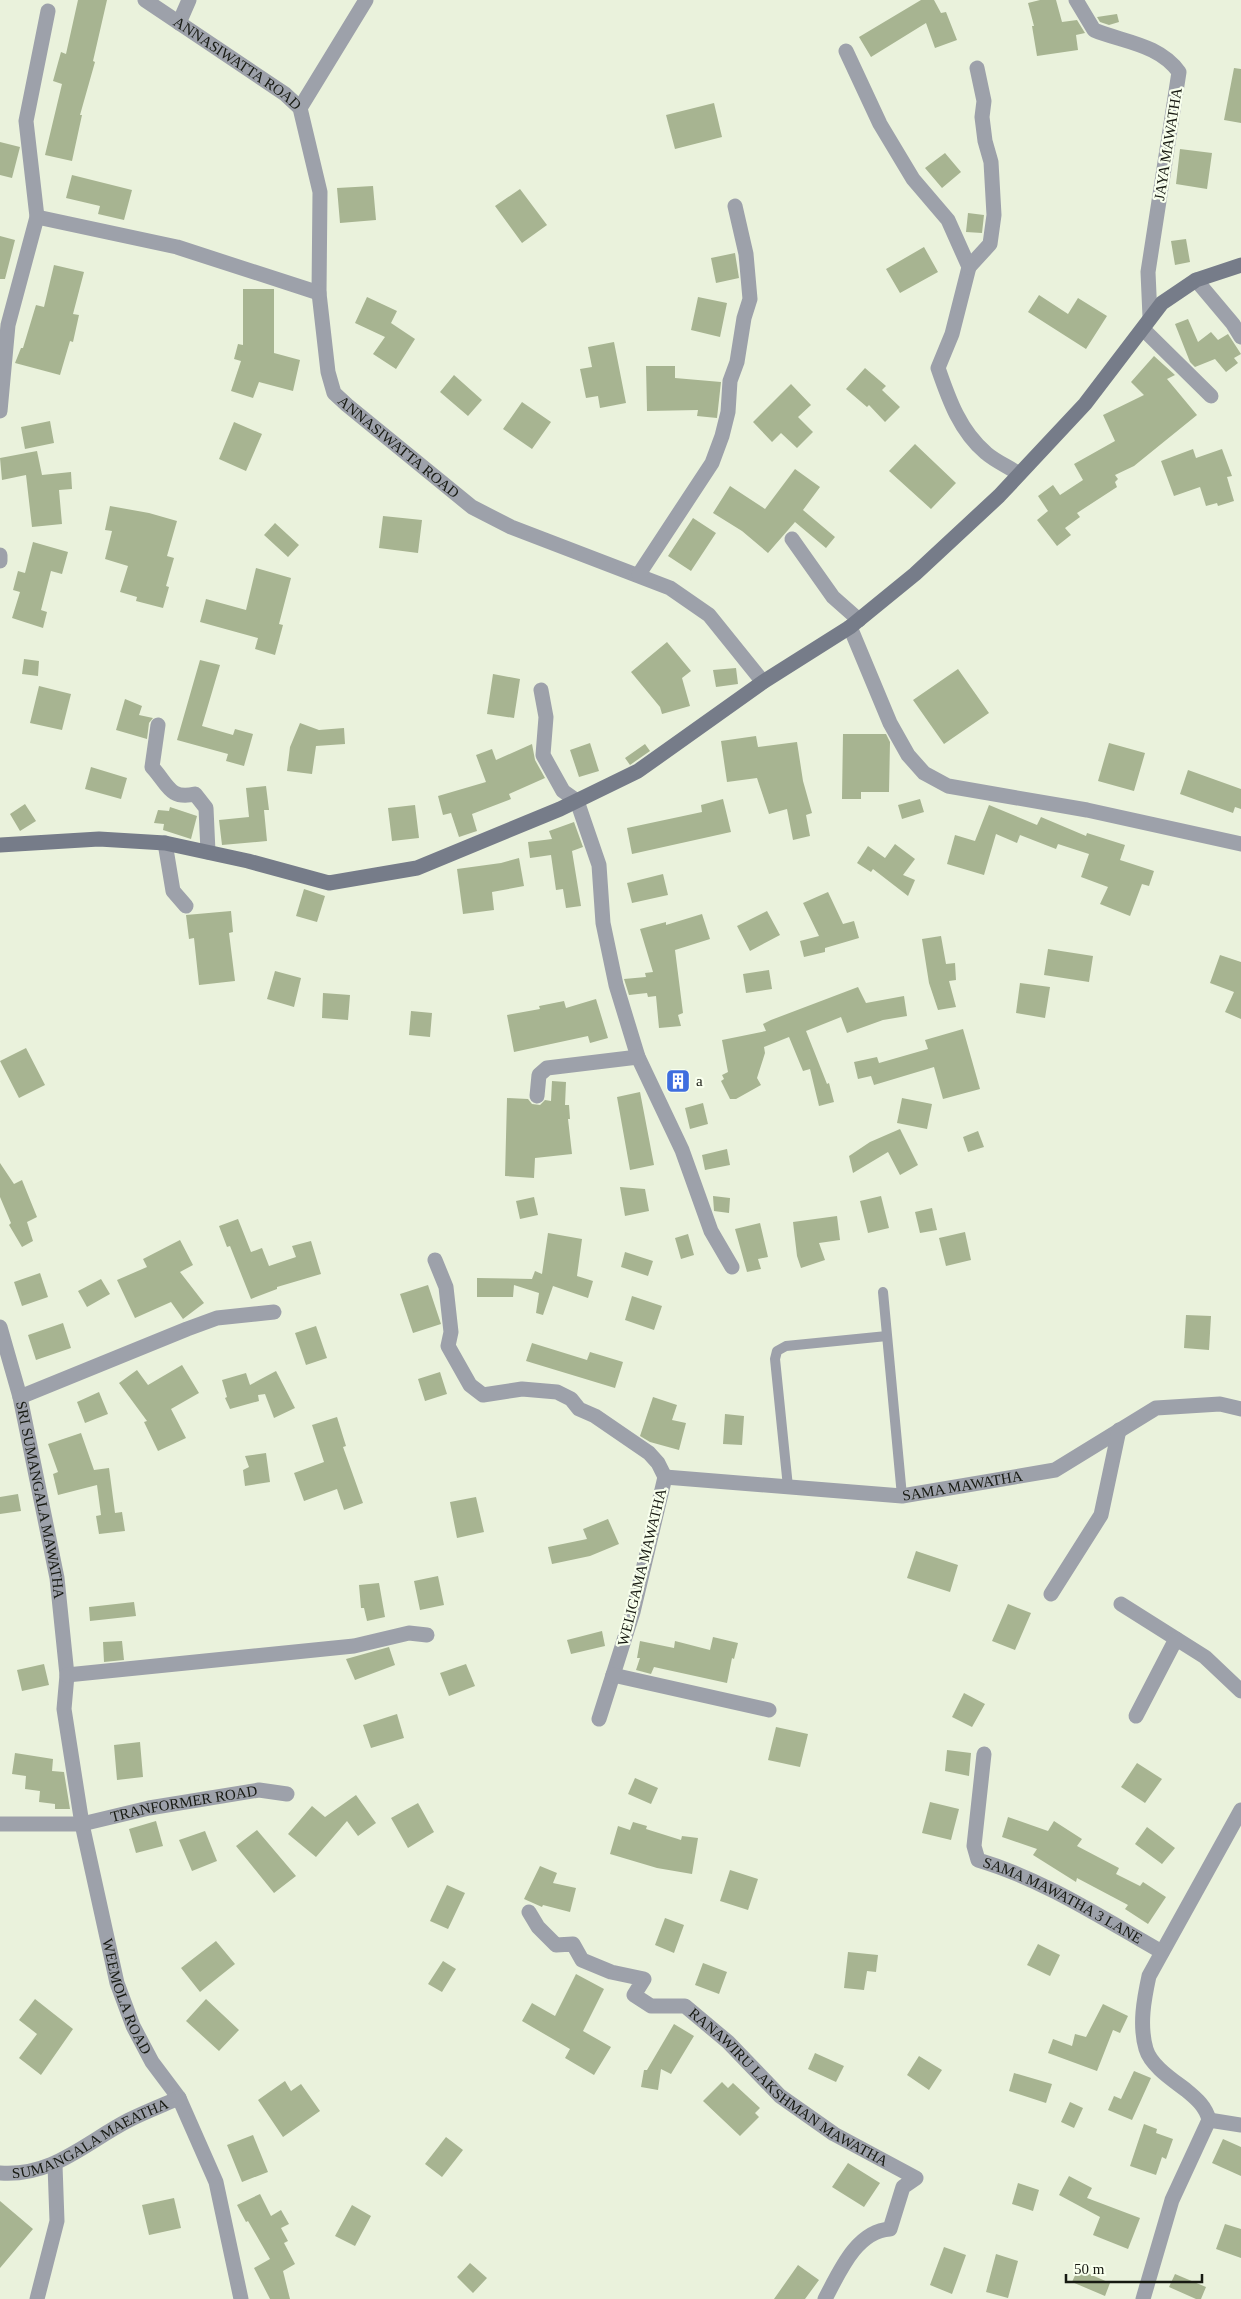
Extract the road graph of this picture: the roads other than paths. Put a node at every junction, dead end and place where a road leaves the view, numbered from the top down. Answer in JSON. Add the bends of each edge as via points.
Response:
{"nodes":[{"id":1,"x":145,"y":0,"type":"edge"},
{"id":2,"x":189,"y":0,"type":"edge"},
{"id":3,"x":366,"y":0,"type":"edge"},
{"id":4,"x":1076,"y":0,"type":"edge"},
{"id":5,"x":48,"y":11,"type":"dead end"},
{"id":6,"x":179,"y":23,"type":"junction"},
{"id":7,"x":846,"y":51,"type":"dead end"},
{"id":8,"x":977,"y":68,"type":"dead end"},
{"id":9,"x":300,"y":108,"type":"junction"},
{"id":10,"x":735,"y":206,"type":"dead end"},
{"id":11,"x":37,"y":217,"type":"junction"},
{"id":12,"x":1241,"y":265,"type":"edge"},
{"id":13,"x":969,"y":267,"type":"junction"},
{"id":14,"x":1196,"y":280,"type":"junction"},
{"id":15,"x":319,"y":293,"type":"junction"},
{"id":16,"x":1146,"y":323,"type":"junction"},
{"id":17,"x":1241,"y":337,"type":"edge"},
{"id":18,"x":1211,"y":396,"type":"dead end"},
{"id":19,"x":0,"y":411,"type":"edge"},
{"id":20,"x":1019,"y":474,"type":"junction"},
{"id":21,"x":792,"y":539,"type":"dead end"},
{"id":22,"x":0,"y":555,"type":"edge"},
{"id":23,"x":0,"y":561,"type":"edge"},
{"id":24,"x":639,"y":574,"type":"junction"},
{"id":25,"x":855,"y":623,"type":"junction"},
{"id":26,"x":763,"y":682,"type":"junction"},
{"id":27,"x":541,"y":690,"type":"dead end"},
{"id":28,"x":158,"y":725,"type":"dead end"},
{"id":29,"x":577,"y":801,"type":"junction"},
{"id":30,"x":166,"y":843,"type":"junction"},
{"id":31,"x":1241,"y":844,"type":"edge"},
{"id":32,"x":0,"y":845,"type":"edge"},
{"id":33,"x":208,"y":852,"type":"junction"},
{"id":34,"x":186,"y":906,"type":"dead end"},
{"id":35,"x":638,"y":1057,"type":"junction"},
{"id":36,"x":537,"y":1096,"type":"dead end"},
{"id":37,"x":435,"y":1260,"type":"dead end"},
{"id":38,"x":732,"y":1267,"type":"dead end"},
{"id":39,"x":883,"y":1292,"type":"dead end"},
{"id":40,"x":274,"y":1312,"type":"dead end"},
{"id":41,"x":0,"y":1327,"type":"edge"},
{"id":42,"x":887,"y":1336,"type":"junction"},
{"id":43,"x":20,"y":1397,"type":"junction"},
{"id":44,"x":1241,"y":1409,"type":"edge"},
{"id":45,"x":1119,"y":1430,"type":"junction"},
{"id":46,"x":665,"y":1477,"type":"junction"},
{"id":47,"x":788,"y":1487,"type":"junction"},
{"id":48,"x":902,"y":1496,"type":"junction"},
{"id":49,"x":1051,"y":1594,"type":"dead end"},
{"id":50,"x":1121,"y":1604,"type":"dead end"},
{"id":51,"x":427,"y":1635,"type":"dead end"},
{"id":52,"x":1176,"y":1639,"type":"junction"},
{"id":53,"x":613,"y":1675,"type":"junction"},
{"id":54,"x":67,"y":1676,"type":"junction"},
{"id":55,"x":1241,"y":1691,"type":"edge"},
{"id":56,"x":769,"y":1710,"type":"dead end"},
{"id":57,"x":1136,"y":1716,"type":"dead end"},
{"id":58,"x":599,"y":1719,"type":"dead end"},
{"id":59,"x":984,"y":1754,"type":"dead end"},
{"id":60,"x":287,"y":1794,"type":"dead end"},
{"id":61,"x":1241,"y":1810,"type":"edge"},
{"id":62,"x":0,"y":1824,"type":"edge"},
{"id":63,"x":82,"y":1824,"type":"junction"},
{"id":64,"x":529,"y":1912,"type":"dead end"},
{"id":65,"x":1162,"y":1952,"type":"junction"},
{"id":66,"x":179,"y":2098,"type":"junction"},
{"id":67,"x":1209,"y":2120,"type":"junction"},
{"id":68,"x":1241,"y":2125,"type":"edge"},
{"id":69,"x":55,"y":2165,"type":"junction"},
{"id":70,"x":0,"y":2173,"type":"edge"},
{"id":71,"x":37,"y":2299,"type":"edge"},
{"id":72,"x":241,"y":2299,"type":"edge"},
{"id":73,"x":825,"y":2299,"type":"edge"},
{"id":74,"x":1143,"y":2299,"type":"edge"}],
"edges":[{"from":1,"to":6,"type":"street","name":"ANNASIWATTA ROAD"},
{"from":2,"to":6,"type":"street"},
{"from":3,"to":9,"type":"street"},
{"from":4,"to":16,"type":"street","name":"JAYA MAWATHA","via":[[1094,30],[1138,43],[1171,61],[1179,72],[1148,272]]},
{"from":5,"to":11,"type":"street","via":[[26,121]]},
{"from":6,"to":9,"type":"street","name":"ANNASIWATTA ROAD"},
{"from":7,"to":13,"type":"street","via":[[880,124],[913,179],[948,220]]},
{"from":8,"to":13,"type":"street","via":[[984,102],[984,133],[991,162],[994,215],[990,244]]},
{"from":9,"to":15,"type":"street","name":"ANNASIWATTA ROAD","via":[[320,192]]},
{"from":10,"to":24,"type":"street","via":[[746,254],[750,299],[730,381],[722,436],[712,463]]},
{"from":11,"to":15,"type":"street","via":[[177,247]]},
{"from":11,"to":19,"type":"street","via":[[8,325]]},
{"from":12,"to":14,"type":"street"},
{"from":13,"to":20,"type":"street","via":[[962,303],[938,368],[960,424],[973,442]]},
{"from":14,"to":16,"type":"street","via":[[1162,303]]},
{"from":14,"to":17,"type":"street"},
{"from":15,"to":24,"type":"street","name":"ANNASIWATTA ROAD","via":[[328,372],[334,393],[347,405],[472,507],[511,527]]},
{"from":16,"to":18,"type":"street"},
{"from":16,"to":20,"type":"street","via":[[1085,404]]},
{"from":20,"to":25,"type":"street","via":[[915,574]]},
{"from":21,"to":25,"type":"street"},
{"from":22,"to":23,"type":"street"},
{"from":24,"to":26,"type":"street","name":"ANNASIWATTA ROAD","via":[[670,588],[709,615]]},
{"from":25,"to":26,"type":"street"},
{"from":25,"to":31,"type":"street","via":[[890,722],[908,755],[924,773],[948,786],[1087,810]]},
{"from":26,"to":29,"type":"street","via":[[638,771]]},
{"from":27,"to":29,"type":"street","via":[[546,717],[543,755],[563,791]]},
{"from":28,"to":33,"type":"street","via":[[152,767],[172,792],[184,797],[195,794],[206,808]]},
{"from":29,"to":33,"type":"street","via":[[417,868],[329,883]]},
{"from":29,"to":35,"type":"street","via":[[599,865],[603,923],[616,985]]},
{"from":30,"to":32,"type":"street","via":[[100,839]]},
{"from":30,"to":33,"type":"street"},
{"from":30,"to":34,"type":"street","via":[[173,891]]},
{"from":35,"to":36,"type":"street","via":[[547,1068],[539,1075]]},
{"from":35,"to":38,"type":"street","via":[[682,1150],[711,1231]]},
{"from":37,"to":46,"type":"street","name":"WELIGAMA MAWATHA","via":[[446,1287],[451,1332],[448,1346],[470,1385],[483,1395],[522,1389],[557,1392],[650,1453]]},
{"from":39,"to":42,"type":"lane"},
{"from":40,"to":43,"type":"street","via":[[217,1318]]},
{"from":41,"to":43,"type":"street","name":"SRI SUMANGALA MAWATHA"},
{"from":42,"to":47,"type":"lane","via":[[786,1346],[777,1351],[775,1359]]},
{"from":42,"to":48,"type":"lane"},
{"from":43,"to":54,"type":"street","name":"SRI SUMANGALA MAWATHA","via":[[57,1578]]},
{"from":44,"to":45,"type":"street","name":"SAMA MAWATHA","via":[[1220,1404],[1156,1408]]},
{"from":45,"to":48,"type":"street","name":"SAMA MAWATHA","via":[[1055,1470]]},
{"from":45,"to":49,"type":"street","via":[[1101,1515]]},
{"from":46,"to":47,"type":"street","name":"SAMA MAWATHA"},
{"from":46,"to":53,"type":"street","name":"WELIGAMA MAWATHA"},
{"from":47,"to":48,"type":"street","name":"SAMA MAWATHA"},
{"from":50,"to":52,"type":"street"},
{"from":51,"to":54,"type":"street","via":[[409,1633],[354,1646]]},
{"from":52,"to":55,"type":"street","via":[[1205,1657]]},
{"from":52,"to":57,"type":"street"},
{"from":53,"to":56,"type":"street"},
{"from":53,"to":58,"type":"street","name":"WELIGAMA MAWATHA"},
{"from":54,"to":63,"type":"street","name":"WEEMOLA ROAD","via":[[64,1709]]},
{"from":59,"to":65,"type":"street","name":"SAMA MAWATHA 3 LANE","via":[[974,1846],[978,1860],[1031,1879]]},
{"from":60,"to":63,"type":"street","name":"TRANFORMER ROAD","via":[[259,1790],[149,1808]]},
{"from":61,"to":65,"type":"street"},
{"from":62,"to":63,"type":"street","name":"TRANFORMER ROAD"},
{"from":63,"to":66,"type":"street","name":"WEEMOLA ROAD","via":[[117,1983],[133,2026],[152,2062]]},
{"from":64,"to":73,"type":"street","name":"RANAWIRU LAKSHMAN MAWATHA","via":[[538,1927],[556,1945],[573,1944],[582,1960],[611,1972],[644,1978],[634,1995],[651,2006],[685,2006],[728,2042],[780,2096],[834,2134],[916,2178],[903,2187],[890,2229],[864,2238]]},
{"from":65,"to":67,"type":"street","via":[[1149,1976],[1142,2005],[1146,2050],[1172,2079],[1196,2098],[1207,2111]]},
{"from":66,"to":69,"type":"street","name":"SUMANGALA MAEATHA","via":[[130,2120]]},
{"from":66,"to":72,"type":"street","name":"WEEMOLA ROAD","via":[[216,2182]]},
{"from":67,"to":68,"type":"street"},
{"from":67,"to":74,"type":"street","via":[[1172,2200]]},
{"from":69,"to":70,"type":"street","name":"SUMANGALA MAEATHA","via":[[13,2174]]},
{"from":69,"to":71,"type":"street","via":[[57,2221]]}]}
